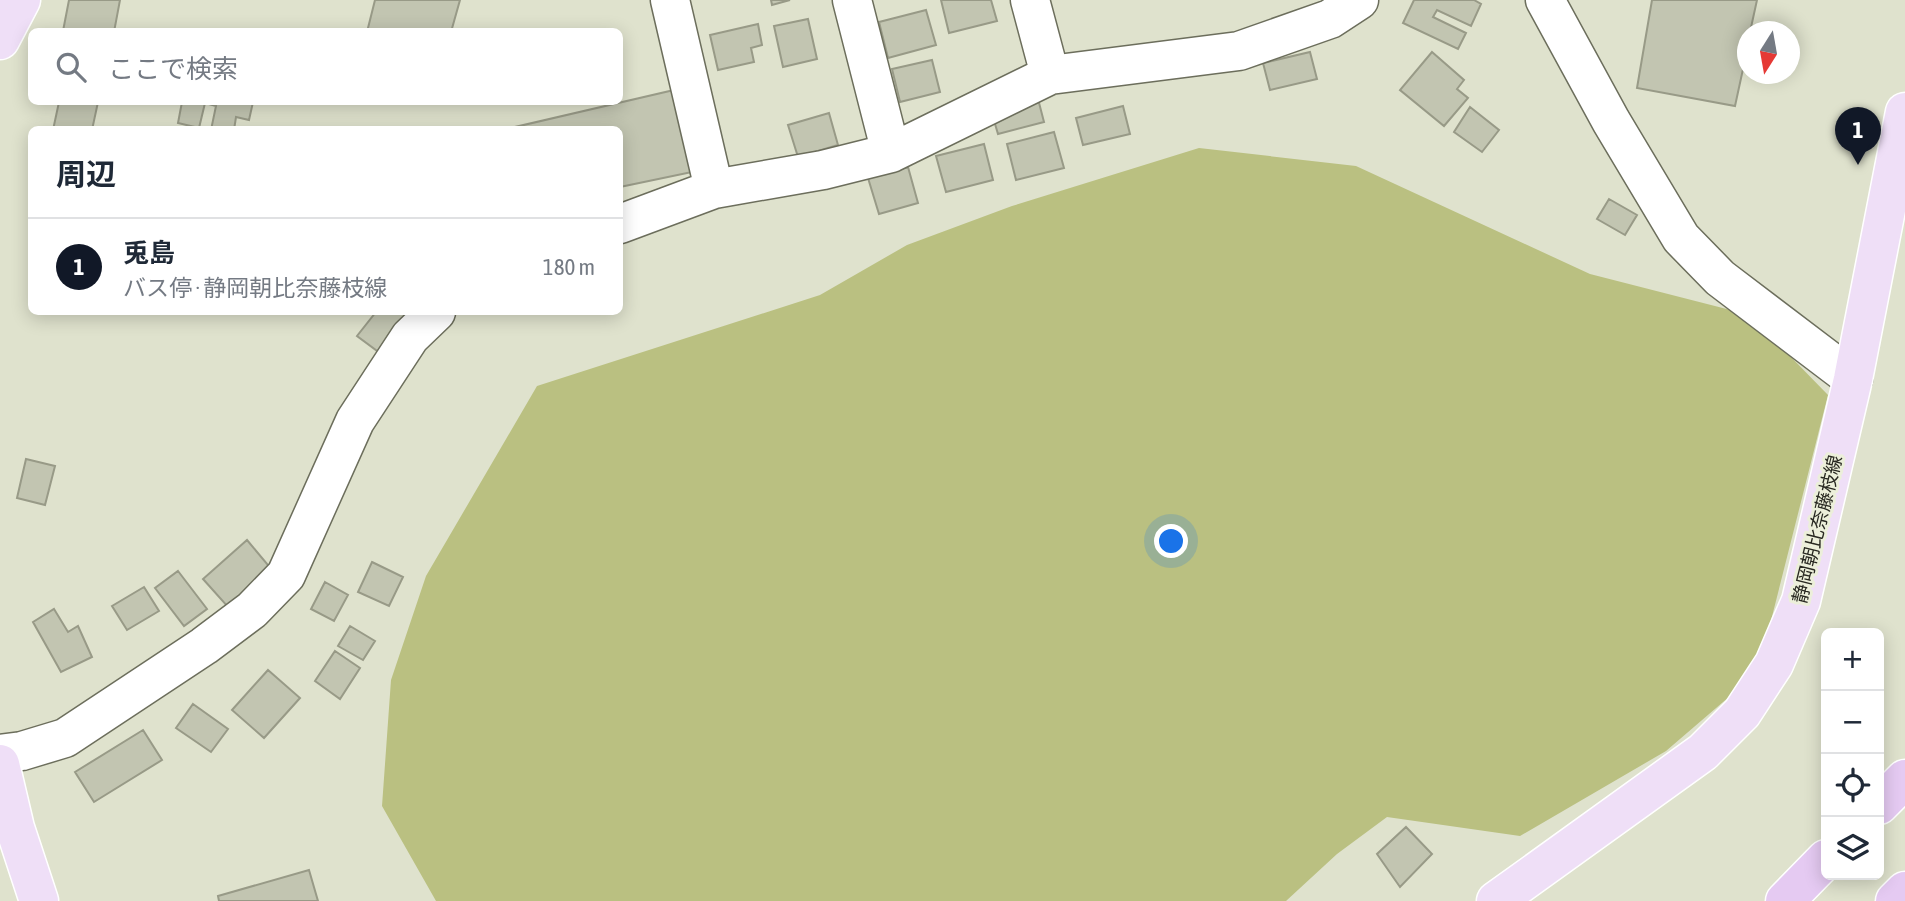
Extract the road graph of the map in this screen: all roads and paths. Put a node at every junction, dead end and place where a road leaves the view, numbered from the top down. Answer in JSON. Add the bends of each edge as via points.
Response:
{"nodes":[{"id":1,"x":21,"y":0,"type":"edge"},
{"id":2,"x":670,"y":0,"type":"edge"},
{"id":3,"x":852,"y":0,"type":"edge"},
{"id":4,"x":1030,"y":0,"type":"edge"},
{"id":5,"x":1359,"y":0,"type":"edge"},
{"id":6,"x":1545,"y":0,"type":"edge"},
{"id":7,"x":0,"y":40,"type":"edge"},
{"id":8,"x":1050,"y":75,"type":"junction"},
{"id":9,"x":1905,"y":112,"type":"edge"},
{"id":10,"x":891,"y":153,"type":"junction"},
{"id":11,"x":714,"y":189,"type":"junction"},
{"id":12,"x":623,"y":222,"type":"edge"},
{"id":13,"x":433,"y":315,"type":"edge"},
{"id":14,"x":1853,"y":379,"type":"junction"},
{"id":15,"x":0,"y":754,"type":"edge"},
{"id":16,"x":0,"y":764,"type":"edge"},
{"id":17,"x":1905,"y":779,"type":"edge"},
{"id":18,"x":1884,"y":800,"type":"edge"},
{"id":19,"x":7,"y":834,"type":"edge"},
{"id":20,"x":1821,"y":864,"type":"edge"},
{"id":21,"x":1905,"y":891,"type":"edge"},
{"id":22,"x":39,"y":901,"type":"edge"},
{"id":23,"x":1496,"y":901,"type":"edge"},
{"id":24,"x":1785,"y":901,"type":"edge"},
{"id":25,"x":1895,"y":901,"type":"edge"}],
"edges":[{"from":1,"to":7,"type":"main road"},
{"from":2,"to":11,"type":"street"},
{"from":3,"to":10,"type":"street"},
{"from":4,"to":8,"type":"street"},
{"from":5,"to":8,"type":"street","via":[[1330,19],[1239,51]]},
{"from":6,"to":14,"type":"street","via":[[1681,238],[1720,278]]},
{"from":8,"to":10,"type":"street"},
{"from":9,"to":14,"type":"main road","name":"静岡朝比奈藤枝線"},
{"from":10,"to":11,"type":"street"},
{"from":11,"to":12,"type":"street"},
{"from":13,"to":15,"type":"street","via":[[410,337],[355,421],[286,575],[252,610],[65,738]]},
{"from":14,"to":23,"type":"main road","name":"静岡朝比奈藤枝線","via":[[1801,601],[1774,664],[1742,713],[1703,752]]},
{"from":16,"to":19,"type":"main road"},
{"from":17,"to":18,"type":"highway"},
{"from":19,"to":22,"type":"main road"},
{"from":20,"to":24,"type":"highway"},
{"from":21,"to":25,"type":"highway"}]}
